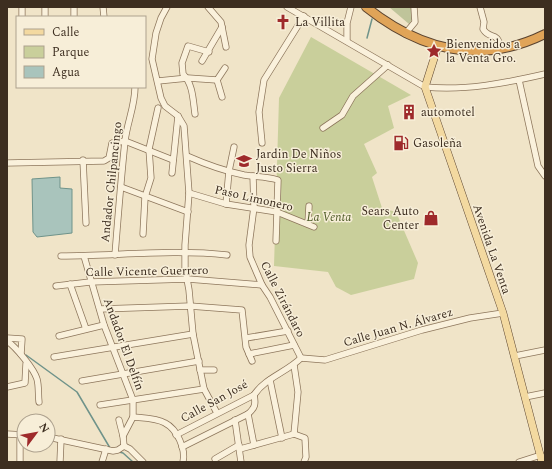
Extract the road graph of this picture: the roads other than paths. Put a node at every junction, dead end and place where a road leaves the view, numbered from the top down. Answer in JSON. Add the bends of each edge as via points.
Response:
{"nodes":[{"id":1,"x":167,"y":7,"type":"edge"},
{"id":2,"x":208,"y":7,"type":"edge"},
{"id":3,"x":287,"y":7,"type":"edge"},
{"id":4,"x":352,"y":7,"type":"edge"},
{"id":5,"x":366,"y":7,"type":"edge"},
{"id":6,"x":414,"y":7,"type":"edge"},
{"id":7,"x":480,"y":7,"type":"edge"},
{"id":8,"x":304,"y":16,"type":"junction"},
{"id":9,"x":222,"y":27,"type":"junction"},
{"id":10,"x":405,"y":34,"type":"junction"},
{"id":11,"x":545,"y":34,"type":"edge"},
{"id":12,"x":348,"y":41,"type":"junction"},
{"id":13,"x":438,"y":46,"type":"junction"},
{"id":14,"x":226,"y":47,"type":"dead end"},
{"id":15,"x":501,"y":49,"type":"junction"},
{"id":16,"x":208,"y":52,"type":"junction"},
{"id":17,"x":202,"y":61,"type":"dead end"},
{"id":18,"x":388,"y":65,"type":"junction"},
{"id":19,"x":225,"y":68,"type":"dead end"},
{"id":20,"x":545,"y":74,"type":"edge"},
{"id":21,"x":188,"y":78,"type":"junction"},
{"id":22,"x":217,"y":80,"type":"junction"},
{"id":23,"x":519,"y":80,"type":"junction"},
{"id":24,"x":158,"y":81,"type":"junction"},
{"id":25,"x":425,"y":87,"type":"junction"},
{"id":26,"x":135,"y":88,"type":"edge"},
{"id":27,"x":222,"y":97,"type":"dead end"},
{"id":28,"x":158,"y":108,"type":"dead end"},
{"id":29,"x":195,"y":114,"type":"dead end"},
{"id":30,"x":178,"y":116,"type":"junction"},
{"id":31,"x":323,"y":128,"type":"dead end"},
{"id":32,"x":125,"y":141,"type":"junction"},
{"id":33,"x":262,"y":143,"type":"dead end"},
{"id":34,"x":234,"y":147,"type":"dead end"},
{"id":35,"x":149,"y":149,"type":"junction"},
{"id":36,"x":187,"y":156,"type":"junction"},
{"id":37,"x":83,"y":160,"type":"junction"},
{"id":38,"x":174,"y":160,"type":"junction"},
{"id":39,"x":7,"y":163,"type":"edge"},
{"id":40,"x":229,"y":171,"type":"junction"},
{"id":41,"x":172,"y":173,"type":"dead end"},
{"id":42,"x":253,"y":176,"type":"junction"},
{"id":43,"x":545,"y":176,"type":"edge"},
{"id":44,"x":121,"y":187,"type":"junction"},
{"id":45,"x":189,"y":193,"type":"junction"},
{"id":46,"x":145,"y":197,"type":"junction"},
{"id":47,"x":226,"y":204,"type":"junction"},
{"id":48,"x":309,"y":206,"type":"dead end"},
{"id":49,"x":254,"y":207,"type":"junction"},
{"id":50,"x":188,"y":212,"type":"junction"},
{"id":51,"x":277,"y":212,"type":"junction"},
{"id":52,"x":86,"y":223,"type":"dead end"},
{"id":53,"x":143,"y":234,"type":"dead end"},
{"id":54,"x":276,"y":241,"type":"dead end"},
{"id":55,"x":185,"y":252,"type":"junction"},
{"id":56,"x":227,"y":255,"type":"dead end"},
{"id":57,"x":60,"y":256,"type":"dead end"},
{"id":58,"x":84,"y":256,"type":"junction"},
{"id":59,"x":115,"y":256,"type":"junction"},
{"id":60,"x":188,"y":279,"type":"junction"},
{"id":61,"x":90,"y":282,"type":"junction"},
{"id":62,"x":70,"y":284,"type":"junction"},
{"id":63,"x":262,"y":285,"type":"junction"},
{"id":64,"x":56,"y":286,"type":"dead end"},
{"id":65,"x":190,"y":306,"type":"junction"},
{"id":66,"x":100,"y":309,"type":"junction"},
{"id":67,"x":503,"y":314,"type":"junction"},
{"id":68,"x":104,"y":325,"type":"junction"},
{"id":69,"x":86,"y":329,"type":"junction"},
{"id":70,"x":288,"y":331,"type":"junction"},
{"id":71,"x":193,"y":334,"type":"junction"},
{"id":72,"x":59,"y":336,"type":"dead end"},
{"id":73,"x":7,"y":338,"type":"edge"},
{"id":74,"x":246,"y":338,"type":"junction"},
{"id":75,"x":7,"y":342,"type":"edge"},
{"id":76,"x":294,"y":345,"type":"junction"},
{"id":77,"x":113,"y":348,"type":"junction"},
{"id":78,"x":545,"y":350,"type":"edge"},
{"id":79,"x":21,"y":354,"type":"junction"},
{"id":80,"x":249,"y":354,"type":"junction"},
{"id":81,"x":515,"y":356,"type":"junction"},
{"id":82,"x":54,"y":357,"type":"dead end"},
{"id":83,"x":301,"y":358,"type":"junction"},
{"id":84,"x":199,"y":361,"type":"junction"},
{"id":85,"x":252,"y":361,"type":"dead end"},
{"id":86,"x":26,"y":364,"type":"junction"},
{"id":87,"x":294,"y":365,"type":"junction"},
{"id":88,"x":200,"y":370,"type":"junction"},
{"id":89,"x":214,"y":370,"type":"dead end"},
{"id":90,"x":122,"y":374,"type":"junction"},
{"id":91,"x":82,"y":380,"type":"dead end"},
{"id":92,"x":270,"y":380,"type":"junction"},
{"id":93,"x":7,"y":387,"type":"edge"},
{"id":94,"x":204,"y":388,"type":"junction"},
{"id":95,"x":545,"y":393,"type":"edge"},
{"id":96,"x":254,"y":395,"type":"junction"},
{"id":97,"x":525,"y":398,"type":"junction"},
{"id":98,"x":133,"y":400,"type":"junction"},
{"id":99,"x":39,"y":402,"type":"dead end"},
{"id":100,"x":100,"y":405,"type":"dead end"},
{"id":101,"x":216,"y":413,"type":"junction"},
{"id":102,"x":248,"y":414,"type":"junction"},
{"id":103,"x":133,"y":417,"type":"junction"},
{"id":104,"x":119,"y":420,"type":"dead end"},
{"id":105,"x":235,"y":420,"type":"junction"},
{"id":106,"x":294,"y":434,"type":"junction"},
{"id":107,"x":176,"y":435,"type":"junction"},
{"id":108,"x":123,"y":436,"type":"junction"},
{"id":109,"x":56,"y":438,"type":"edge"},
{"id":110,"x":282,"y":438,"type":"junction"},
{"id":111,"x":61,"y":439,"type":"junction"},
{"id":112,"x":124,"y":446,"type":"junction"},
{"id":113,"x":254,"y":446,"type":"junction"},
{"id":114,"x":182,"y":447,"type":"junction"},
{"id":115,"x":240,"y":447,"type":"junction"},
{"id":116,"x":106,"y":450,"type":"junction"},
{"id":117,"x":542,"y":458,"type":"edge"},
{"id":118,"x":215,"y":459,"type":"dead end"},
{"id":119,"x":240,"y":461,"type":"edge"},
{"id":120,"x":305,"y":461,"type":"edge"},
{"id":121,"x":60,"y":462,"type":"edge"},
{"id":122,"x":102,"y":462,"type":"edge"},
{"id":123,"x":143,"y":462,"type":"edge"},
{"id":124,"x":183,"y":462,"type":"edge"},
{"id":125,"x":519,"y":462,"type":"edge"}],
"edges":[{"from":1,"to":24,"type":"street","via":[[161,18],[152,50]]},
{"from":2,"to":9,"type":"street","via":[[219,18]]},
{"from":3,"to":8,"type":"street"},
{"from":4,"to":12,"type":"street","via":[[348,23]]},
{"from":5,"to":10,"type":"highway"},
{"from":6,"to":10,"type":"street","via":[[415,22]]},
{"from":7,"to":15,"type":"street","via":[[483,29],[485,33],[499,40]]},
{"from":8,"to":12,"type":"street"},
{"from":8,"to":33,"type":"street","via":[[264,80],[259,112]]},
{"from":9,"to":14,"type":"street"},
{"from":9,"to":16,"type":"street"},
{"from":10,"to":13,"type":"highway"},
{"from":11,"to":15,"type":"highway"},
{"from":12,"to":18,"type":"street"},
{"from":13,"to":15,"type":"highway","via":[[475,51]]},
{"from":13,"to":25,"type":"main road"},
{"from":16,"to":17,"type":"street"},
{"from":16,"to":21,"type":"street","via":[[188,46],[182,63],[183,74]]},
{"from":18,"to":25,"type":"street"},
{"from":18,"to":31,"type":"street","via":[[353,96],[342,114]]},
{"from":19,"to":22,"type":"street"},
{"from":20,"to":23,"type":"street"},
{"from":21,"to":22,"type":"street"},
{"from":21,"to":24,"type":"street"},
{"from":21,"to":29,"type":"street"},
{"from":22,"to":27,"type":"street"},
{"from":23,"to":25,"type":"street","via":[[464,88]]},
{"from":23,"to":43,"type":"street","via":[[538,166]]},
{"from":24,"to":30,"type":"street","via":[[165,106]]},
{"from":25,"to":67,"type":"main road","name":"Avenida La Venta"},
{"from":26,"to":32,"type":"street","name":"Andador Chilpancingo"},
{"from":28,"to":35,"type":"street"},
{"from":30,"to":36,"type":"street","via":[[184,126]]},
{"from":30,"to":38,"type":"street"},
{"from":32,"to":35,"type":"street"},
{"from":32,"to":37,"type":"street","via":[[112,143],[109,158]]},
{"from":32,"to":44,"type":"street","name":"Andador Chilpancingo"},
{"from":34,"to":40,"type":"street"},
{"from":35,"to":38,"type":"street"},
{"from":35,"to":46,"type":"street","via":[[151,178]]},
{"from":36,"to":40,"type":"street"},
{"from":36,"to":45,"type":"street"},
{"from":37,"to":39,"type":"street"},
{"from":37,"to":52,"type":"street"},
{"from":38,"to":41,"type":"street"},
{"from":40,"to":42,"type":"street"},
{"from":40,"to":47,"type":"street"},
{"from":42,"to":49,"type":"street","name":"Calle Zirándaro"},
{"from":42,"to":51,"type":"street","via":[[268,176],[278,180]]},
{"from":44,"to":46,"type":"street"},
{"from":44,"to":59,"type":"street","name":"Andador Chilpancingo"},
{"from":45,"to":47,"type":"street","name":"Paso Limonero"},
{"from":45,"to":50,"type":"street"},
{"from":46,"to":50,"type":"street"},
{"from":46,"to":53,"type":"street"},
{"from":47,"to":49,"type":"street","name":"Paso Limonero"},
{"from":48,"to":51,"type":"street","name":"Paso Limonero","via":[[311,225]]},
{"from":49,"to":51,"type":"street","name":"Paso Limonero"},
{"from":49,"to":63,"type":"street","name":"Calle Zirándaro","via":[[250,256]]},
{"from":50,"to":55,"type":"street"},
{"from":51,"to":54,"type":"street"},
{"from":55,"to":56,"type":"street"},
{"from":55,"to":59,"type":"street"},
{"from":55,"to":60,"type":"street"},
{"from":57,"to":58,"type":"street"},
{"from":58,"to":59,"type":"street"},
{"from":58,"to":61,"type":"street","name":"Andador El Delfín"},
{"from":60,"to":61,"type":"street","name":"Calle Vicente Guerrero"},
{"from":60,"to":63,"type":"street","name":"Calle Vicente Guerrero"},
{"from":60,"to":65,"type":"street"},
{"from":61,"to":62,"type":"street","name":"Calle Vicente Guerrero"},
{"from":61,"to":66,"type":"street","name":"Andador El Delfín"},
{"from":62,"to":64,"type":"street","name":"Calle Vicente Guerrero"},
{"from":62,"to":69,"type":"street"},
{"from":63,"to":70,"type":"street","name":"Calle Zirándaro"},
{"from":65,"to":66,"type":"street"},
{"from":65,"to":71,"type":"street"},
{"from":65,"to":74,"type":"street","via":[[242,310]]},
{"from":66,"to":68,"type":"street","name":"Andador El Delfín"},
{"from":67,"to":81,"type":"main road","name":"Avenida La Venta"},
{"from":67,"to":83,"type":"street","name":"Calle Juan N. Álvarez","via":[[470,318],[422,330],[325,360]]},
{"from":68,"to":69,"type":"street"},
{"from":68,"to":77,"type":"street","name":"Andador El Delfín"},
{"from":69,"to":72,"type":"street"},
{"from":70,"to":74,"type":"street"},
{"from":70,"to":76,"type":"street","name":"Calle Zirándaro"},
{"from":71,"to":77,"type":"street"},
{"from":71,"to":84,"type":"street"},
{"from":73,"to":79,"type":"street","via":[[22,339]]},
{"from":74,"to":80,"type":"street"},
{"from":75,"to":79,"type":"street"},
{"from":76,"to":80,"type":"street"},
{"from":76,"to":83,"type":"street","name":"Calle Zirándaro"},
{"from":77,"to":82,"type":"street"},
{"from":77,"to":90,"type":"street","name":"Andador El Delfín"},
{"from":78,"to":81,"type":"street"},
{"from":79,"to":86,"type":"street"},
{"from":80,"to":85,"type":"street"},
{"from":81,"to":97,"type":"main road","name":"Avenida La Venta"},
{"from":83,"to":87,"type":"street","name":"Calle San José"},
{"from":84,"to":88,"type":"street"},
{"from":84,"to":90,"type":"street"},
{"from":86,"to":93,"type":"street","via":[[25,383]]},
{"from":86,"to":99,"type":"street","via":[[38,381]]},
{"from":87,"to":92,"type":"street","name":"Calle San José"},
{"from":87,"to":106,"type":"street","via":[[298,392]]},
{"from":88,"to":89,"type":"street"},
{"from":88,"to":94,"type":"street"},
{"from":90,"to":91,"type":"street"},
{"from":90,"to":98,"type":"street","name":"Andador El Delfín"},
{"from":92,"to":96,"type":"street","name":"Calle San José"},
{"from":92,"to":110,"type":"street"},
{"from":94,"to":98,"type":"street"},
{"from":94,"to":101,"type":"street"},
{"from":95,"to":97,"type":"street"},
{"from":96,"to":101,"type":"street","name":"Calle San José"},
{"from":96,"to":102,"type":"street","via":[[254,409]]},
{"from":97,"to":117,"type":"main road","name":"Avenida La Venta"},
{"from":98,"to":100,"type":"street"},
{"from":98,"to":103,"type":"street","name":"Andador El Delfín"},
{"from":101,"to":107,"type":"street","name":"Calle San José"},
{"from":102,"to":105,"type":"street"},
{"from":102,"to":113,"type":"street"},
{"from":103,"to":107,"type":"street","via":[[163,422]]},
{"from":103,"to":108,"type":"street"},
{"from":104,"to":108,"type":"street"},
{"from":105,"to":114,"type":"street"},
{"from":105,"to":115,"type":"street"},
{"from":106,"to":110,"type":"street"},
{"from":106,"to":120,"type":"street","via":[[305,438]]},
{"from":107,"to":114,"type":"street"},
{"from":108,"to":112,"type":"street"},
{"from":109,"to":111,"type":"street"},
{"from":110,"to":113,"type":"street"},
{"from":111,"to":116,"type":"street"},
{"from":111,"to":121,"type":"street"},
{"from":112,"to":116,"type":"street","via":[[116,451]]},
{"from":112,"to":123,"type":"street"},
{"from":113,"to":115,"type":"street"},
{"from":114,"to":124,"type":"street"},
{"from":115,"to":118,"type":"street"},
{"from":115,"to":119,"type":"street"},
{"from":116,"to":122,"type":"street"},
{"from":117,"to":125,"type":"street"}]}
